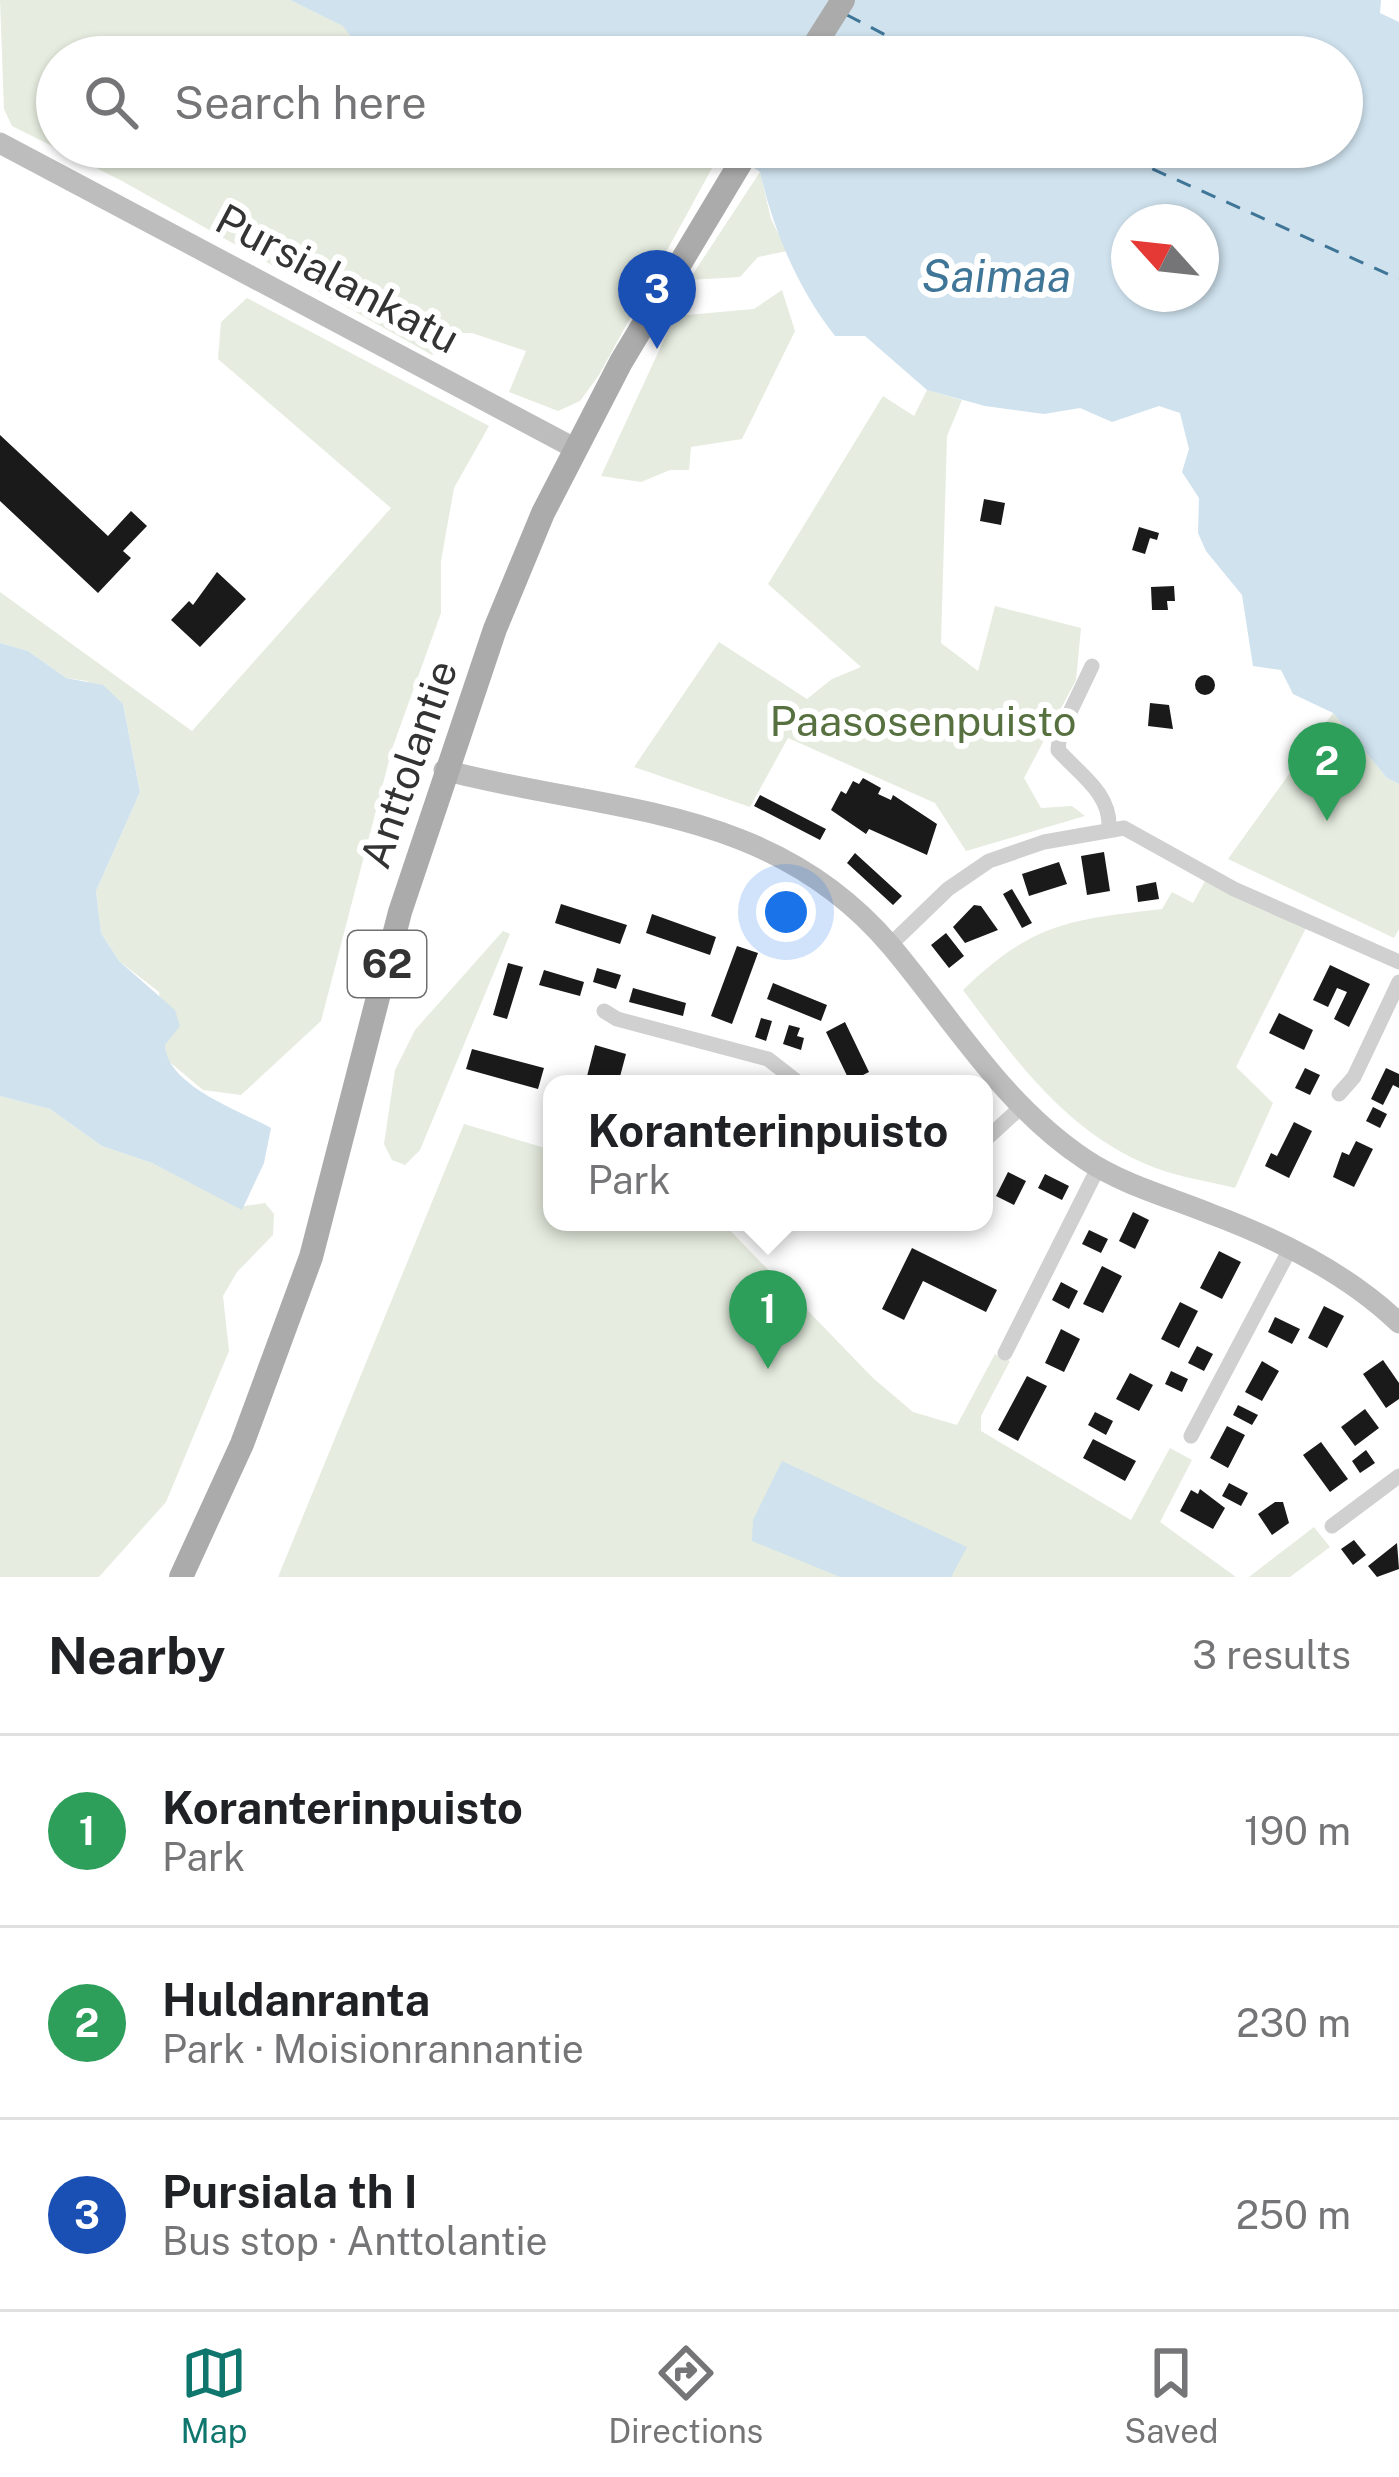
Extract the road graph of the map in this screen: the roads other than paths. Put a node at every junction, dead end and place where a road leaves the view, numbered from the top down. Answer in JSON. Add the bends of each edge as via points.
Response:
{"nodes":[{"id":1,"x":843,"y":0,"type":"edge"},
{"id":2,"x":820,"y":36,"type":"edge"},
{"id":3,"x":0,"y":143,"type":"edge"},
{"id":4,"x":36,"y":162,"type":"edge"},
{"id":5,"x":47,"y":168,"type":"edge"},
{"id":6,"x":737,"y":168,"type":"edge"},
{"id":7,"x":576,"y":449,"type":"junction"},
{"id":8,"x":1092,"y":666,"type":"dead end"},
{"id":9,"x":444,"y":770,"type":"junction"},
{"id":10,"x":1109,"y":828,"type":"junction"},
{"id":11,"x":890,"y":945,"type":"junction"},
{"id":12,"x":1399,"y":962,"type":"edge"},
{"id":13,"x":1399,"y":982,"type":"edge"},
{"id":14,"x":604,"y":1011,"type":"dead end"},
{"id":15,"x":788,"y":1075,"type":"edge"},
{"id":16,"x":993,"y":1075,"type":"edge"},
{"id":17,"x":993,"y":1075,"type":"edge"},
{"id":18,"x":1339,"y":1094,"type":"dead end"},
{"id":19,"x":1019,"y":1108,"type":"junction"},
{"id":20,"x":993,"y":1133,"type":"edge"},
{"id":21,"x":1098,"y":1168,"type":"junction"},
{"id":22,"x":1290,"y":1249,"type":"junction"},
{"id":23,"x":1396,"y":1312,"type":"edge"},
{"id":24,"x":1005,"y":1353,"type":"dead end"},
{"id":25,"x":1191,"y":1436,"type":"dead end"},
{"id":26,"x":1399,"y":1476,"type":"edge"},
{"id":27,"x":1332,"y":1526,"type":"dead end"},
{"id":28,"x":181,"y":1577,"type":"edge"}],
"edges":[{"from":1,"to":2,"type":"main road"},
{"from":3,"to":4,"type":"street","name":"Pursialankatu"},
{"from":5,"to":7,"type":"street","name":"Pursialankatu"},
{"from":6,"to":7,"type":"main road","name":"Anttolantie","number":"62"},
{"from":7,"to":9,"type":"main road","name":"Anttolantie","number":"62","via":[[503,610]]},
{"from":8,"to":10,"type":"street","via":[[1058,750],[1098,790]]},
{"from":9,"to":11,"type":"street","via":[[709,825],[807,873]]},
{"from":9,"to":28,"type":"main road","name":"Anttolantie","number":"62","via":[[311,1257],[251,1423]]},
{"from":10,"to":11,"type":"street","via":[[989,861]]},
{"from":10,"to":12,"type":"street","via":[[1133,830],[1234,890]]},
{"from":11,"to":16,"type":"street"},
{"from":13,"to":18,"type":"street"},
{"from":14,"to":15,"type":"street","via":[[768,1059]]},
{"from":17,"to":19,"type":"street"},
{"from":19,"to":20,"type":"street"},
{"from":19,"to":21,"type":"street"},
{"from":21,"to":22,"type":"street"},
{"from":21,"to":24,"type":"street"},
{"from":22,"to":23,"type":"street"},
{"from":22,"to":25,"type":"street"},
{"from":26,"to":27,"type":"street"}]}
